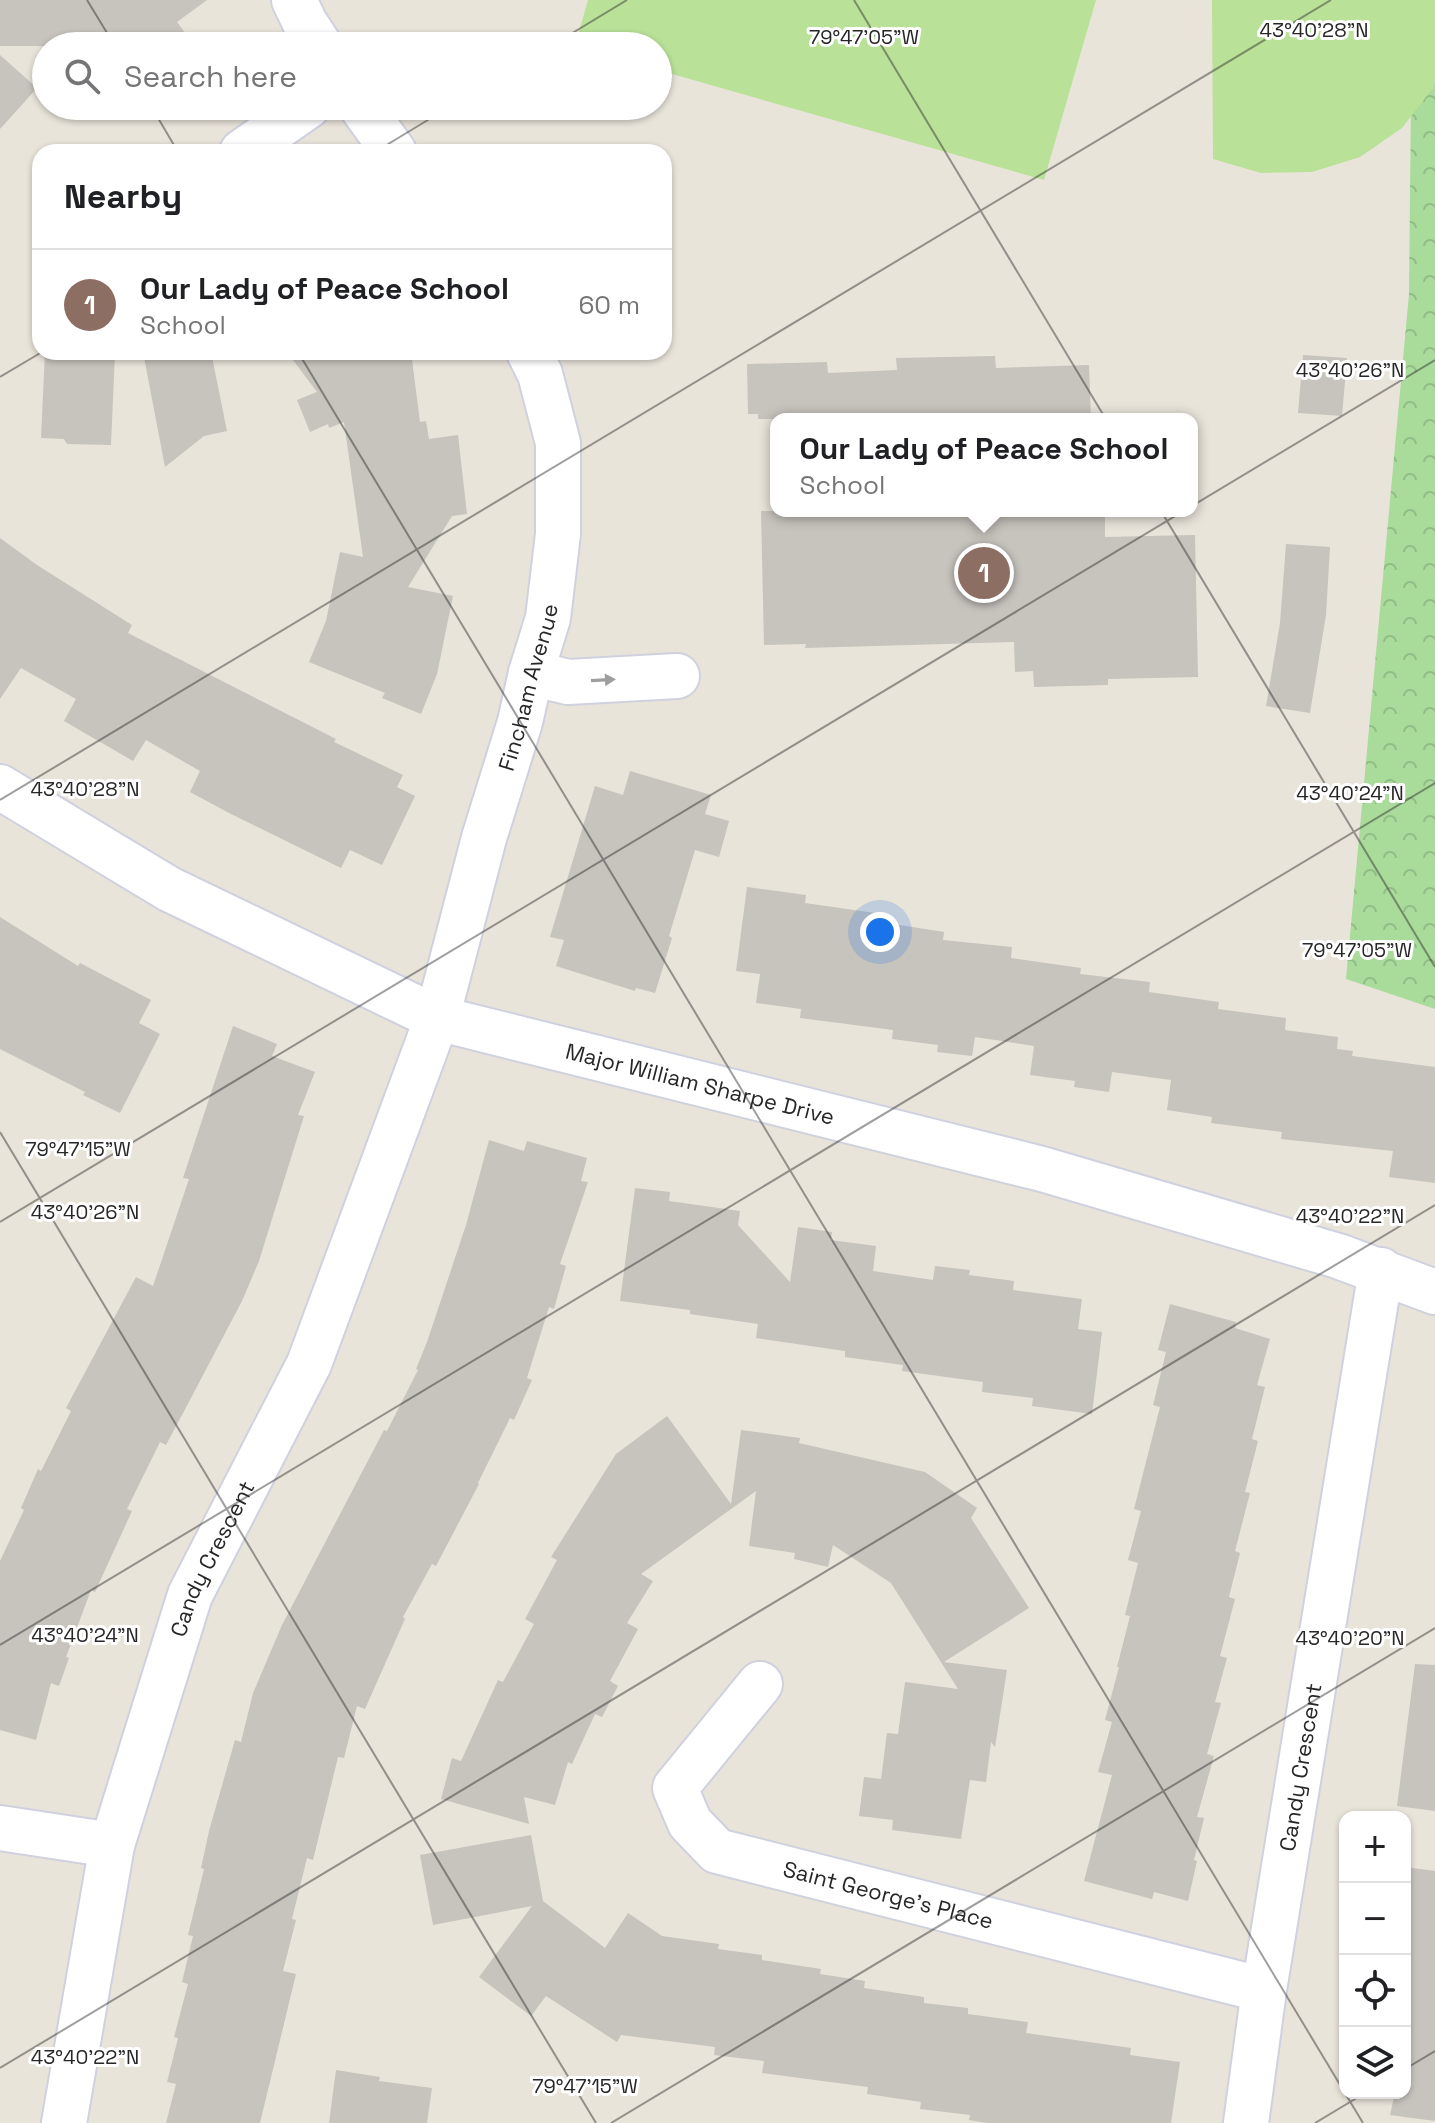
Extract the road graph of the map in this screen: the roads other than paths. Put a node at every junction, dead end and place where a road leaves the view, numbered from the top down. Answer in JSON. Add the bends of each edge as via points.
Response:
{"nodes":[{"id":1,"x":294,"y":0,"type":"edge"},
{"id":2,"x":311,"y":32,"type":"edge"},
{"id":3,"x":288,"y":120,"type":"edge"},
{"id":4,"x":371,"y":120,"type":"edge"},
{"id":5,"x":253,"y":144,"type":"edge"},
{"id":6,"x":388,"y":144,"type":"edge"},
{"id":7,"x":533,"y":360,"type":"edge"},
{"id":8,"x":531,"y":673,"type":"junction"},
{"id":9,"x":677,"y":676,"type":"dead end"},
{"id":10,"x":0,"y":787,"type":"edge"},
{"id":11,"x":437,"y":1018,"type":"junction"},
{"id":12,"x":1381,"y":1270,"type":"junction"},
{"id":13,"x":1435,"y":1292,"type":"edge"},
{"id":14,"x":760,"y":1684,"type":"dead end"},
{"id":15,"x":0,"y":1828,"type":"edge"},
{"id":16,"x":112,"y":1845,"type":"junction"},
{"id":17,"x":1264,"y":1990,"type":"junction"},
{"id":18,"x":64,"y":2123,"type":"edge"},
{"id":19,"x":1246,"y":2123,"type":"edge"}],
"edges":[{"from":1,"to":2,"type":"street"},
{"from":3,"to":5,"type":"street"},
{"from":4,"to":6,"type":"street"},
{"from":7,"to":8,"type":"street","name":"Fincham Avenue","via":[[558,443],[558,534],[548,618]]},
{"from":8,"to":9,"type":"street","one_way":true,"via":[[568,682]]},
{"from":8,"to":11,"type":"street","name":"Fincham Avenue"},
{"from":10,"to":11,"type":"street","name":"Major William Sharpe Drive","via":[[169,889]]},
{"from":11,"to":12,"type":"street","name":"Major William Sharpe Drive","via":[[1042,1169]]},
{"from":11,"to":16,"type":"street","name":"Candy Crescent","via":[[309,1364],[190,1595]]},
{"from":12,"to":13,"type":"street","name":"Major William Sharpe Drive"},
{"from":12,"to":17,"type":"street","name":"Candy Crescent"},
{"from":14,"to":17,"type":"street","name":"Saint George's Place","via":[[675,1788],[690,1823],[717,1851]]},
{"from":15,"to":16,"type":"street"},
{"from":16,"to":18,"type":"street","name":"Candy Crescent"},
{"from":17,"to":19,"type":"street","name":"Candy Crescent"}]}
